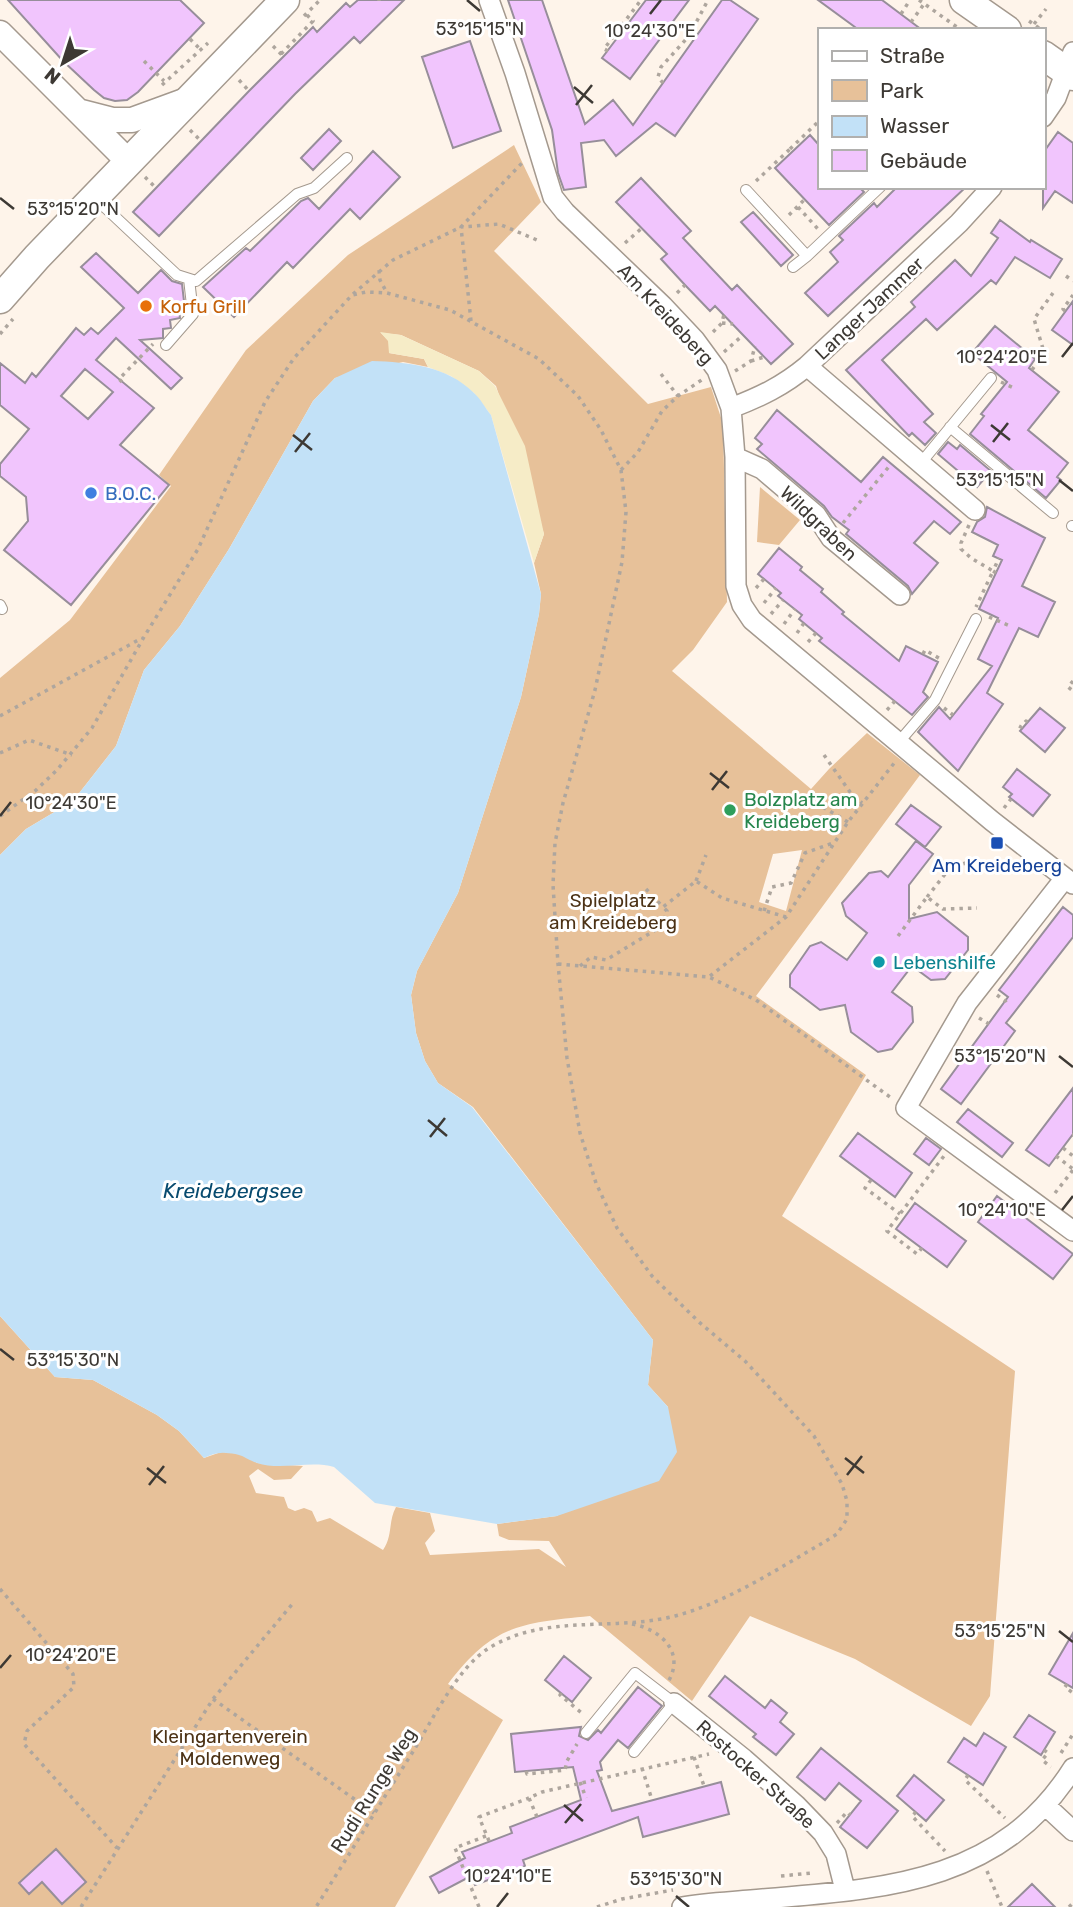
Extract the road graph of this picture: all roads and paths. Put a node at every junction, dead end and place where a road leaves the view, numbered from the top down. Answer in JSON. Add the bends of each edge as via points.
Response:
{"nodes":[{"id":1,"x":488,"y":0,"type":"edge"},
{"id":2,"x":641,"y":0,"type":"edge"},
{"id":3,"x":708,"y":0,"type":"edge"},
{"id":4,"x":911,"y":0,"type":"edge"},
{"id":5,"x":919,"y":0,"type":"edge"},
{"id":6,"x":964,"y":0,"type":"edge"},
{"id":7,"x":924,"y":4,"type":"junction"},
{"id":8,"x":296,"y":7,"type":"edge"},
{"id":9,"x":1046,"y":9,"type":"dead end"},
{"id":10,"x":901,"y":14,"type":"dead end"},
{"id":11,"x":699,"y":18,"type":"junction"},
{"id":12,"x":911,"y":22,"type":"dead end"},
{"id":13,"x":706,"y":23,"type":"dead end"},
{"id":14,"x":1020,"y":27,"type":"edge"},
{"id":15,"x":958,"y":28,"type":"edge"},
{"id":16,"x":0,"y":33,"type":"edge"},
{"id":17,"x":190,"y":39,"type":"dead end"},
{"id":18,"x":273,"y":46,"type":"dead end"},
{"id":19,"x":201,"y":50,"type":"dead end"},
{"id":20,"x":608,"y":51,"type":"dead end"},
{"id":21,"x":144,"y":61,"type":"dead end"},
{"id":22,"x":1063,"y":63,"type":"edge"},
{"id":23,"x":239,"y":80,"type":"dead end"},
{"id":24,"x":165,"y":82,"type":"dead end"},
{"id":25,"x":663,"y":83,"type":"dead end"},
{"id":26,"x":249,"y":91,"type":"dead end"},
{"id":27,"x":186,"y":102,"type":"junction"},
{"id":28,"x":78,"y":111,"type":"junction"},
{"id":29,"x":1045,"y":114,"type":"edge"},
{"id":30,"x":818,"y":122,"type":"edge"},
{"id":31,"x":190,"y":130,"type":"dead end"},
{"id":32,"x":201,"y":141,"type":"dead end"},
{"id":33,"x":347,"y":158,"type":"dead end"},
{"id":34,"x":129,"y":162,"type":"junction"},
{"id":35,"x":517,"y":167,"type":"dead end"},
{"id":36,"x":878,"y":189,"type":"edge"},
{"id":37,"x":990,"y":189,"type":"edge"},
{"id":38,"x":750,"y":191,"type":"joint"},
{"id":39,"x":94,"y":198,"type":"junction"},
{"id":40,"x":805,"y":199,"type":"dead end"},
{"id":41,"x":798,"y":207,"type":"junction"},
{"id":42,"x":778,"y":225,"type":"junction"},
{"id":43,"x":461,"y":227,"type":"junction"},
{"id":44,"x":826,"y":238,"type":"junction"},
{"id":45,"x":537,"y":240,"type":"dead end"},
{"id":46,"x":807,"y":256,"type":"junction"},
{"id":47,"x":793,"y":267,"type":"dead end"},
{"id":48,"x":379,"y":270,"type":"junction"},
{"id":49,"x":1066,"y":276,"type":"dead end"},
{"id":50,"x":189,"y":279,"type":"junction"},
{"id":51,"x":1073,"y":281,"type":"edge"},
{"id":52,"x":387,"y":292,"type":"junction"},
{"id":53,"x":1054,"y":293,"type":"dead end"},
{"id":54,"x":352,"y":295,"type":"junction"},
{"id":55,"x":1073,"y":297,"type":"edge"},
{"id":56,"x":0,"y":299,"type":"edge"},
{"id":57,"x":1065,"y":311,"type":"dead end"},
{"id":58,"x":471,"y":321,"type":"junction"},
{"id":59,"x":722,"y":323,"type":"dead end"},
{"id":60,"x":733,"y":324,"type":"dead end"},
{"id":61,"x":743,"y":335,"type":"dead end"},
{"id":62,"x":166,"y":345,"type":"joint"},
{"id":63,"x":755,"y":346,"type":"dead end"},
{"id":64,"x":764,"y":357,"type":"dead end"},
{"id":65,"x":751,"y":361,"type":"junction"},
{"id":66,"x":807,"y":366,"type":"junction"},
{"id":67,"x":1032,"y":370,"type":"dead end"},
{"id":68,"x":717,"y":371,"type":"junction"},
{"id":69,"x":661,"y":374,"type":"dead end"},
{"id":70,"x":991,"y":378,"type":"dead end"},
{"id":71,"x":122,"y":382,"type":"dead end"},
{"id":72,"x":691,"y":387,"type":"dead end"},
{"id":73,"x":678,"y":396,"type":"junction"},
{"id":74,"x":731,"y":408,"type":"junction"},
{"id":75,"x":950,"y":427,"type":"junction"},
{"id":76,"x":903,"y":450,"type":"junction"},
{"id":77,"x":735,"y":457,"type":"junction"},
{"id":78,"x":920,"y":464,"type":"junction"},
{"id":79,"x":621,"y":470,"type":"junction"},
{"id":80,"x":975,"y":510,"type":"joint"},
{"id":81,"x":1052,"y":513,"type":"dead end"},
{"id":82,"x":831,"y":538,"type":"junction"},
{"id":83,"x":999,"y":558,"type":"dead end"},
{"id":84,"x":995,"y":572,"type":"junction"},
{"id":85,"x":900,"y":595,"type":"dead end"},
{"id":86,"x":976,"y":619,"type":"dead end"},
{"id":87,"x":1010,"y":624,"type":"dead end"},
{"id":88,"x":144,"y":637,"type":"junction"},
{"id":89,"x":1073,"y":681,"type":"edge"},
{"id":90,"x":1073,"y":691,"type":"edge"},
{"id":91,"x":0,"y":716,"type":"edge"},
{"id":92,"x":1028,"y":722,"type":"dead end"},
{"id":93,"x":1019,"y":726,"type":"dead end"},
{"id":94,"x":902,"y":746,"type":"junction"},
{"id":95,"x":0,"y":753,"type":"edge"},
{"id":96,"x":72,"y":755,"type":"junction"},
{"id":97,"x":824,"y":755,"type":"dead end"},
{"id":98,"x":782,"y":799,"type":"dead end"},
{"id":99,"x":862,"y":803,"type":"junction"},
{"id":100,"x":0,"y":816,"type":"edge"},
{"id":101,"x":848,"y":822,"type":"junction"},
{"id":102,"x":835,"y":842,"type":"junction"},
{"id":103,"x":706,"y":855,"type":"dead end"},
{"id":104,"x":969,"y":862,"type":"dead end"},
{"id":105,"x":696,"y":881,"type":"junction"},
{"id":106,"x":1069,"y":881,"type":"edge"},
{"id":107,"x":646,"y":889,"type":"dead end"},
{"id":108,"x":927,"y":897,"type":"junction"},
{"id":109,"x":663,"y":907,"type":"junction"},
{"id":110,"x":977,"y":908,"type":"dead end"},
{"id":111,"x":764,"y":911,"type":"junction"},
{"id":112,"x":786,"y":917,"type":"junction"},
{"id":113,"x":898,"y":936,"type":"dead end"},
{"id":114,"x":558,"y":964,"type":"junction"},
{"id":115,"x":580,"y":966,"type":"junction"},
{"id":116,"x":709,"y":977,"type":"junction"},
{"id":117,"x":906,"y":1108,"type":"junction"},
{"id":118,"x":953,"y":1143,"type":"junction"},
{"id":119,"x":1063,"y":1148,"type":"dead end"},
{"id":120,"x":1056,"y":1156,"type":"dead end"},
{"id":121,"x":1073,"y":1156,"type":"edge"},
{"id":122,"x":1072,"y":1172,"type":"edge"},
{"id":123,"x":871,"y":1180,"type":"dead end"},
{"id":124,"x":1043,"y":1209,"type":"junction"},
{"id":125,"x":900,"y":1214,"type":"junction"},
{"id":126,"x":1073,"y":1231,"type":"edge"},
{"id":127,"x":922,"y":1248,"type":"dead end"},
{"id":128,"x":0,"y":1589,"type":"edge"},
{"id":129,"x":294,"y":1602,"type":"dead end"},
{"id":130,"x":625,"y":1622,"type":"junction"},
{"id":131,"x":1067,"y":1684,"type":"dead end"},
{"id":132,"x":561,"y":1693,"type":"dead end"},
{"id":133,"x":1073,"y":1693,"type":"edge"},
{"id":134,"x":668,"y":1698,"type":"junction"},
{"id":135,"x":213,"y":1699,"type":"junction"},
{"id":136,"x":594,"y":1723,"type":"junction"},
{"id":137,"x":586,"y":1733,"type":"joint"},
{"id":138,"x":634,"y":1752,"type":"dead end"},
{"id":139,"x":739,"y":1755,"type":"junction"},
{"id":140,"x":694,"y":1757,"type":"junction"},
{"id":141,"x":642,"y":1768,"type":"junction"},
{"id":142,"x":1073,"y":1768,"type":"edge"},
{"id":143,"x":526,"y":1771,"type":"dead end"},
{"id":144,"x":968,"y":1775,"type":"dead end"},
{"id":145,"x":580,"y":1782,"type":"junction"},
{"id":146,"x":704,"y":1786,"type":"dead end"},
{"id":147,"x":529,"y":1798,"type":"junction"},
{"id":148,"x":586,"y":1798,"type":"dead end"},
{"id":149,"x":652,"y":1800,"type":"dead end"},
{"id":150,"x":1045,"y":1805,"type":"junction"},
{"id":151,"x":915,"y":1812,"type":"dead end"},
{"id":152,"x":374,"y":1813,"type":"junction"},
{"id":153,"x":537,"y":1817,"type":"dead end"},
{"id":154,"x":1019,"y":1831,"type":"junction"},
{"id":155,"x":1073,"y":1831,"type":"edge"},
{"id":156,"x":486,"y":1836,"type":"junction"},
{"id":157,"x":489,"y":1841,"type":"dead end"},
{"id":158,"x":117,"y":1848,"type":"junction"},
{"id":159,"x":960,"y":1866,"type":"junction"},
{"id":160,"x":991,"y":1880,"type":"dead end"},
{"id":161,"x":845,"y":1890,"type":"junction"},
{"id":162,"x":1073,"y":1903,"type":"edge"},
{"id":163,"x":81,"y":1907,"type":"edge"},
{"id":164,"x":316,"y":1907,"type":"edge"},
{"id":165,"x":479,"y":1907,"type":"edge"},
{"id":166,"x":686,"y":1907,"type":"edge"},
{"id":167,"x":1002,"y":1907,"type":"edge"},
{"id":168,"x":1069,"y":1907,"type":"edge"}],
"edges":[{"from":1,"to":68,"type":"street","name":"Am Kreideberg","via":[[553,197],[663,306]]},
{"from":2,"to":20,"type":"path","via":[[604,49]]},
{"from":3,"to":11,"type":"path"},
{"from":4,"to":10,"type":"path"},
{"from":5,"to":7,"type":"path"},
{"from":6,"to":14,"type":"main road"},
{"from":7,"to":12,"type":"path"},
{"from":7,"to":15,"type":"path"},
{"from":8,"to":18,"type":"path","via":[[313,21],[282,55]]},
{"from":8,"to":27,"type":"main road"},
{"from":9,"to":14,"type":"path"},
{"from":11,"to":13,"type":"path"},
{"from":11,"to":25,"type":"path","via":[[661,66],[658,77]]},
{"from":16,"to":28,"type":"street"},
{"from":17,"to":19,"type":"path"},
{"from":21,"to":24,"type":"path"},
{"from":22,"to":29,"type":"street","via":[[1056,98]]},
{"from":23,"to":26,"type":"path"},
{"from":27,"to":28,"type":"street","via":[[132,120]]},
{"from":27,"to":34,"type":"main road"},
{"from":28,"to":34,"type":"street"},
{"from":30,"to":38,"type":"path"},
{"from":31,"to":32,"type":"path"},
{"from":33,"to":50,"type":"lane","via":[[314,188],[297,194],[196,281]]},
{"from":34,"to":39,"type":"main road"},
{"from":35,"to":43,"type":"path"},
{"from":36,"to":44,"type":"lane"},
{"from":37,"to":66,"type":"street","name":"Langer Jammer"},
{"from":38,"to":42,"type":"lane"},
{"from":39,"to":50,"type":"lane","via":[[177,275]]},
{"from":39,"to":56,"type":"main road"},
{"from":40,"to":41,"type":"path"},
{"from":41,"to":42,"type":"path"},
{"from":41,"to":44,"type":"path"},
{"from":42,"to":46,"type":"lane"},
{"from":43,"to":45,"type":"path","via":[[499,224]]},
{"from":43,"to":48,"type":"path"},
{"from":43,"to":58,"type":"path"},
{"from":44,"to":46,"type":"lane"},
{"from":46,"to":47,"type":"lane"},
{"from":48,"to":52,"type":"path"},
{"from":48,"to":54,"type":"path"},
{"from":49,"to":51,"type":"path"},
{"from":50,"to":62,"type":"lane","via":[[193,314]]},
{"from":52,"to":54,"type":"path"},
{"from":52,"to":58,"type":"path","name":"Rudi Runge Weg","via":[[450,310]]},
{"from":53,"to":67,"type":"path","via":[[1034,319],[1044,352]]},
{"from":54,"to":88,"type":"path","via":[[294,358],[265,402],[198,549]]},
{"from":55,"to":57,"type":"path"},
{"from":58,"to":79,"type":"path","name":"Rudi Runge Weg","via":[[539,359],[578,396]]},
{"from":59,"to":60,"type":"path"},
{"from":61,"to":68,"type":"path"},
{"from":62,"to":71,"type":"path","via":[[152,344],[119,379]]},
{"from":63,"to":65,"type":"path"},
{"from":64,"to":65,"type":"path"},
{"from":65,"to":68,"type":"path"},
{"from":66,"to":74,"type":"street","name":"Langer Jammer","via":[[766,395]]},
{"from":66,"to":76,"type":"street"},
{"from":68,"to":74,"type":"street","name":"Am Kreideberg"},
{"from":69,"to":73,"type":"path"},
{"from":70,"to":75,"type":"lane"},
{"from":72,"to":73,"type":"path"},
{"from":73,"to":79,"type":"path"},
{"from":74,"to":77,"type":"street","name":"Am Kreideberg"},
{"from":75,"to":78,"type":"lane"},
{"from":75,"to":81,"type":"lane"},
{"from":76,"to":78,"type":"street"},
{"from":76,"to":82,"type":"path"},
{"from":77,"to":82,"type":"street","name":"Wildgraben","via":[[762,469],[816,515]]},
{"from":77,"to":94,"type":"street","name":"Am Kreideberg","via":[[736,586],[742,605],[760,628]]},
{"from":78,"to":80,"type":"street"},
{"from":79,"to":114,"type":"path","name":"Rudi Runge Weg","via":[[626,512],[622,562],[555,843]]},
{"from":80,"to":84,"type":"path","via":[[961,549]]},
{"from":82,"to":85,"type":"street","name":"Wildgraben"},
{"from":83,"to":84,"type":"path"},
{"from":84,"to":87,"type":"path","via":[[975,608]]},
{"from":86,"to":94,"type":"lane","via":[[934,700]]},
{"from":88,"to":91,"type":"path"},
{"from":88,"to":96,"type":"path"},
{"from":89,"to":90,"type":"path","via":[[1068,687]]},
{"from":92,"to":93,"type":"path"},
{"from":94,"to":99,"type":"path"},
{"from":94,"to":106,"type":"street","name":"Am Kreideberg"},
{"from":95,"to":96,"type":"path","via":[[29,740]]},
{"from":96,"to":100,"type":"path","via":[[35,791]]},
{"from":97,"to":99,"type":"path"},
{"from":98,"to":101,"type":"path","via":[[816,803]]},
{"from":99,"to":101,"type":"path"},
{"from":101,"to":102,"type":"path"},
{"from":102,"to":111,"type":"path","via":[[805,853],[791,883],[772,887]]},
{"from":102,"to":112,"type":"path"},
{"from":103,"to":105,"type":"path"},
{"from":104,"to":108,"type":"path","via":[[950,868]]},
{"from":105,"to":109,"type":"path"},
{"from":105,"to":111,"type":"path","via":[[722,898]]},
{"from":106,"to":117,"type":"street","via":[[967,1003]]},
{"from":107,"to":109,"type":"path"},
{"from":108,"to":110,"type":"path","via":[[943,909]]},
{"from":108,"to":113,"type":"path"},
{"from":109,"to":115,"type":"path","via":[[667,911],[662,926],[606,960],[591,957]]},
{"from":111,"to":112,"type":"path"},
{"from":112,"to":116,"type":"path"},
{"from":114,"to":115,"type":"path"},
{"from":114,"to":130,"type":"path","name":"Rudi Runge Weg","via":[[580,1133],[617,1228],[652,1276],[745,1361],[814,1436],[847,1501],[847,1519],[837,1534],[778,1569],[677,1615]]},
{"from":115,"to":116,"type":"path"},
{"from":116,"to":117,"type":"path","via":[[756,1000]]},
{"from":117,"to":118,"type":"street"},
{"from":118,"to":124,"type":"street"},
{"from":118,"to":125,"type":"path"},
{"from":119,"to":121,"type":"path"},
{"from":120,"to":122,"type":"path"},
{"from":122,"to":124,"type":"path"},
{"from":123,"to":125,"type":"path","via":[[865,1188]]},
{"from":124,"to":126,"type":"street"},
{"from":125,"to":127,"type":"path","via":[[887,1231],[917,1254]]},
{"from":128,"to":158,"type":"path","via":[[73,1674],[74,1687],[27,1731],[24,1744]]},
{"from":129,"to":135,"type":"path"},
{"from":130,"to":134,"type":"path","via":[[657,1633],[670,1648],[674,1671]]},
{"from":130,"to":152,"type":"path","name":"Rudi Runge Weg","via":[[549,1626],[487,1649],[453,1688]]},
{"from":131,"to":133,"type":"path"},
{"from":132,"to":136,"type":"path"},
{"from":134,"to":136,"type":"lane","name":"Rostocker Straße","via":[[635,1673]]},
{"from":134,"to":138,"type":"lane"},
{"from":134,"to":139,"type":"street","name":"Rostocker Straße"},
{"from":135,"to":152,"type":"path"},
{"from":135,"to":158,"type":"path"},
{"from":136,"to":137,"type":"lane","name":"Rostocker Straße"},
{"from":137,"to":143,"type":"path","via":[[572,1750],[565,1770]]},
{"from":139,"to":140,"type":"path"},
{"from":139,"to":161,"type":"street","name":"Rostocker Straße","via":[[823,1833],[836,1854]]},
{"from":140,"to":141,"type":"path"},
{"from":140,"to":146,"type":"path"},
{"from":141,"to":145,"type":"path"},
{"from":141,"to":149,"type":"path"},
{"from":142,"to":150,"type":"street"},
{"from":144,"to":154,"type":"path","via":[[965,1780]]},
{"from":145,"to":147,"type":"path"},
{"from":145,"to":148,"type":"path"},
{"from":147,"to":153,"type":"path"},
{"from":147,"to":156,"type":"path","via":[[479,1817]]},
{"from":150,"to":154,"type":"street"},
{"from":150,"to":155,"type":"street"},
{"from":151,"to":159,"type":"path","via":[[912,1816]]},
{"from":152,"to":164,"type":"path","name":"Rudi Runge Weg"},
{"from":154,"to":159,"type":"street"},
{"from":156,"to":157,"type":"path"},
{"from":156,"to":165,"type":"path","via":[[455,1848]]},
{"from":158,"to":163,"type":"path"},
{"from":159,"to":161,"type":"street","via":[[926,1877]]},
{"from":160,"to":167,"type":"path"},
{"from":161,"to":166,"type":"street"},
{"from":162,"to":168,"type":"path"}]}
